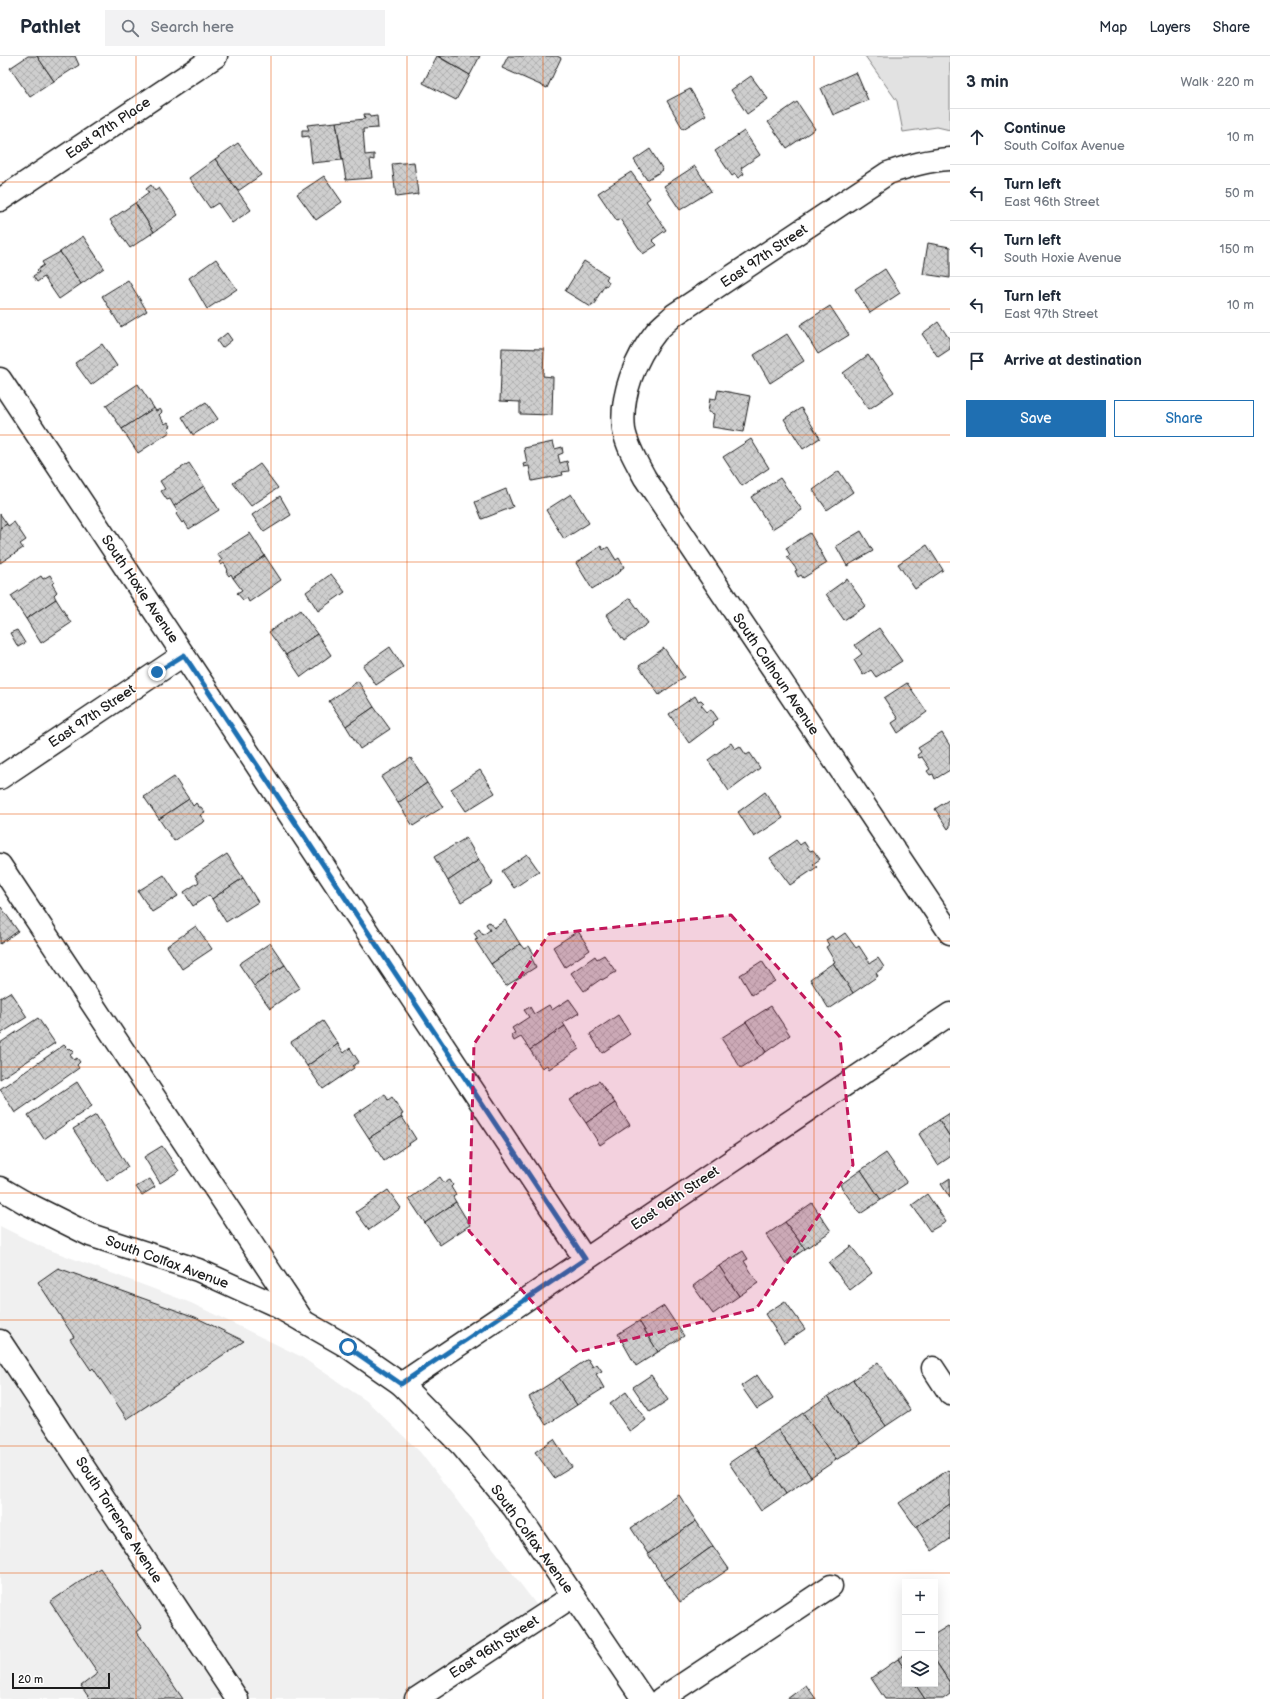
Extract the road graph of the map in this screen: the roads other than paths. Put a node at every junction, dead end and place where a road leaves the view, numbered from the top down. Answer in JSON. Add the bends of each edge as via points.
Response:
{"nodes":[{"id":1,"x":216,"y":56,"type":"edge"},
{"id":2,"x":950,"y":159,"type":"edge"},
{"id":3,"x":0,"y":200,"type":"edge"},
{"id":4,"x":0,"y":379,"type":"edge"},
{"id":5,"x":623,"y":406,"type":"joint"},
{"id":6,"x":184,"y":655,"type":"junction"},
{"id":7,"x":0,"y":778,"type":"edge"},
{"id":8,"x":0,"y":865,"type":"edge"},
{"id":9,"x":950,"y":933,"type":"edge"},
{"id":10,"x":950,"y":1014,"type":"edge"},
{"id":11,"x":0,"y":1188,"type":"edge"},
{"id":12,"x":585,"y":1259,"type":"junction"},
{"id":13,"x":303,"y":1321,"type":"junction"},
{"id":14,"x":0,"y":1341,"type":"edge"},
{"id":15,"x":933,"y":1368,"type":"dead end"},
{"id":16,"x":401,"y":1384,"type":"junction"},
{"id":17,"x":950,"y":1394,"type":"edge"},
{"id":18,"x":831,"y":1586,"type":"dead end"},
{"id":19,"x":572,"y":1596,"type":"junction"},
{"id":20,"x":237,"y":1699,"type":"edge"},
{"id":21,"x":416,"y":1699,"type":"edge"},
{"id":22,"x":643,"y":1699,"type":"edge"},
{"id":23,"x":661,"y":1699,"type":"edge"}],
"edges":[{"from":1,"to":3,"type":"street","name":"East 97th Place"},
{"from":2,"to":5,"type":"street","name":"East 97th Street","via":[[912,165],[888,173],[674,315],[656,332],[643,351],[631,378]]},
{"from":4,"to":6,"type":"street","name":"South Hoxie Avenue"},
{"from":5,"to":9,"type":"street","name":"South Calhoun Avenue","via":[[624,431],[645,478]]},
{"from":6,"to":7,"type":"street","name":"East 97th Street"},
{"from":6,"to":12,"type":"street","name":"South Hoxie Avenue"},
{"from":8,"to":13,"type":"street"},
{"from":10,"to":12,"type":"street","name":"East 96th Street"},
{"from":11,"to":13,"type":"street","name":"South Colfax Avenue","via":[[90,1235],[198,1270],[274,1304]]},
{"from":12,"to":16,"type":"street","name":"East 96th Street"},
{"from":13,"to":16,"type":"street","name":"South Colfax Avenue","via":[[348,1347]]},
{"from":14,"to":20,"type":"street","name":"South Torrence Avenue"},
{"from":15,"to":17,"type":"street"},
{"from":16,"to":19,"type":"street","name":"South Colfax Avenue","via":[[462,1446],[514,1508]]},
{"from":18,"to":23,"type":"street"},
{"from":19,"to":21,"type":"street","name":"East 96th Street"},
{"from":19,"to":22,"type":"street","name":"South Colfax Avenue"}]}
